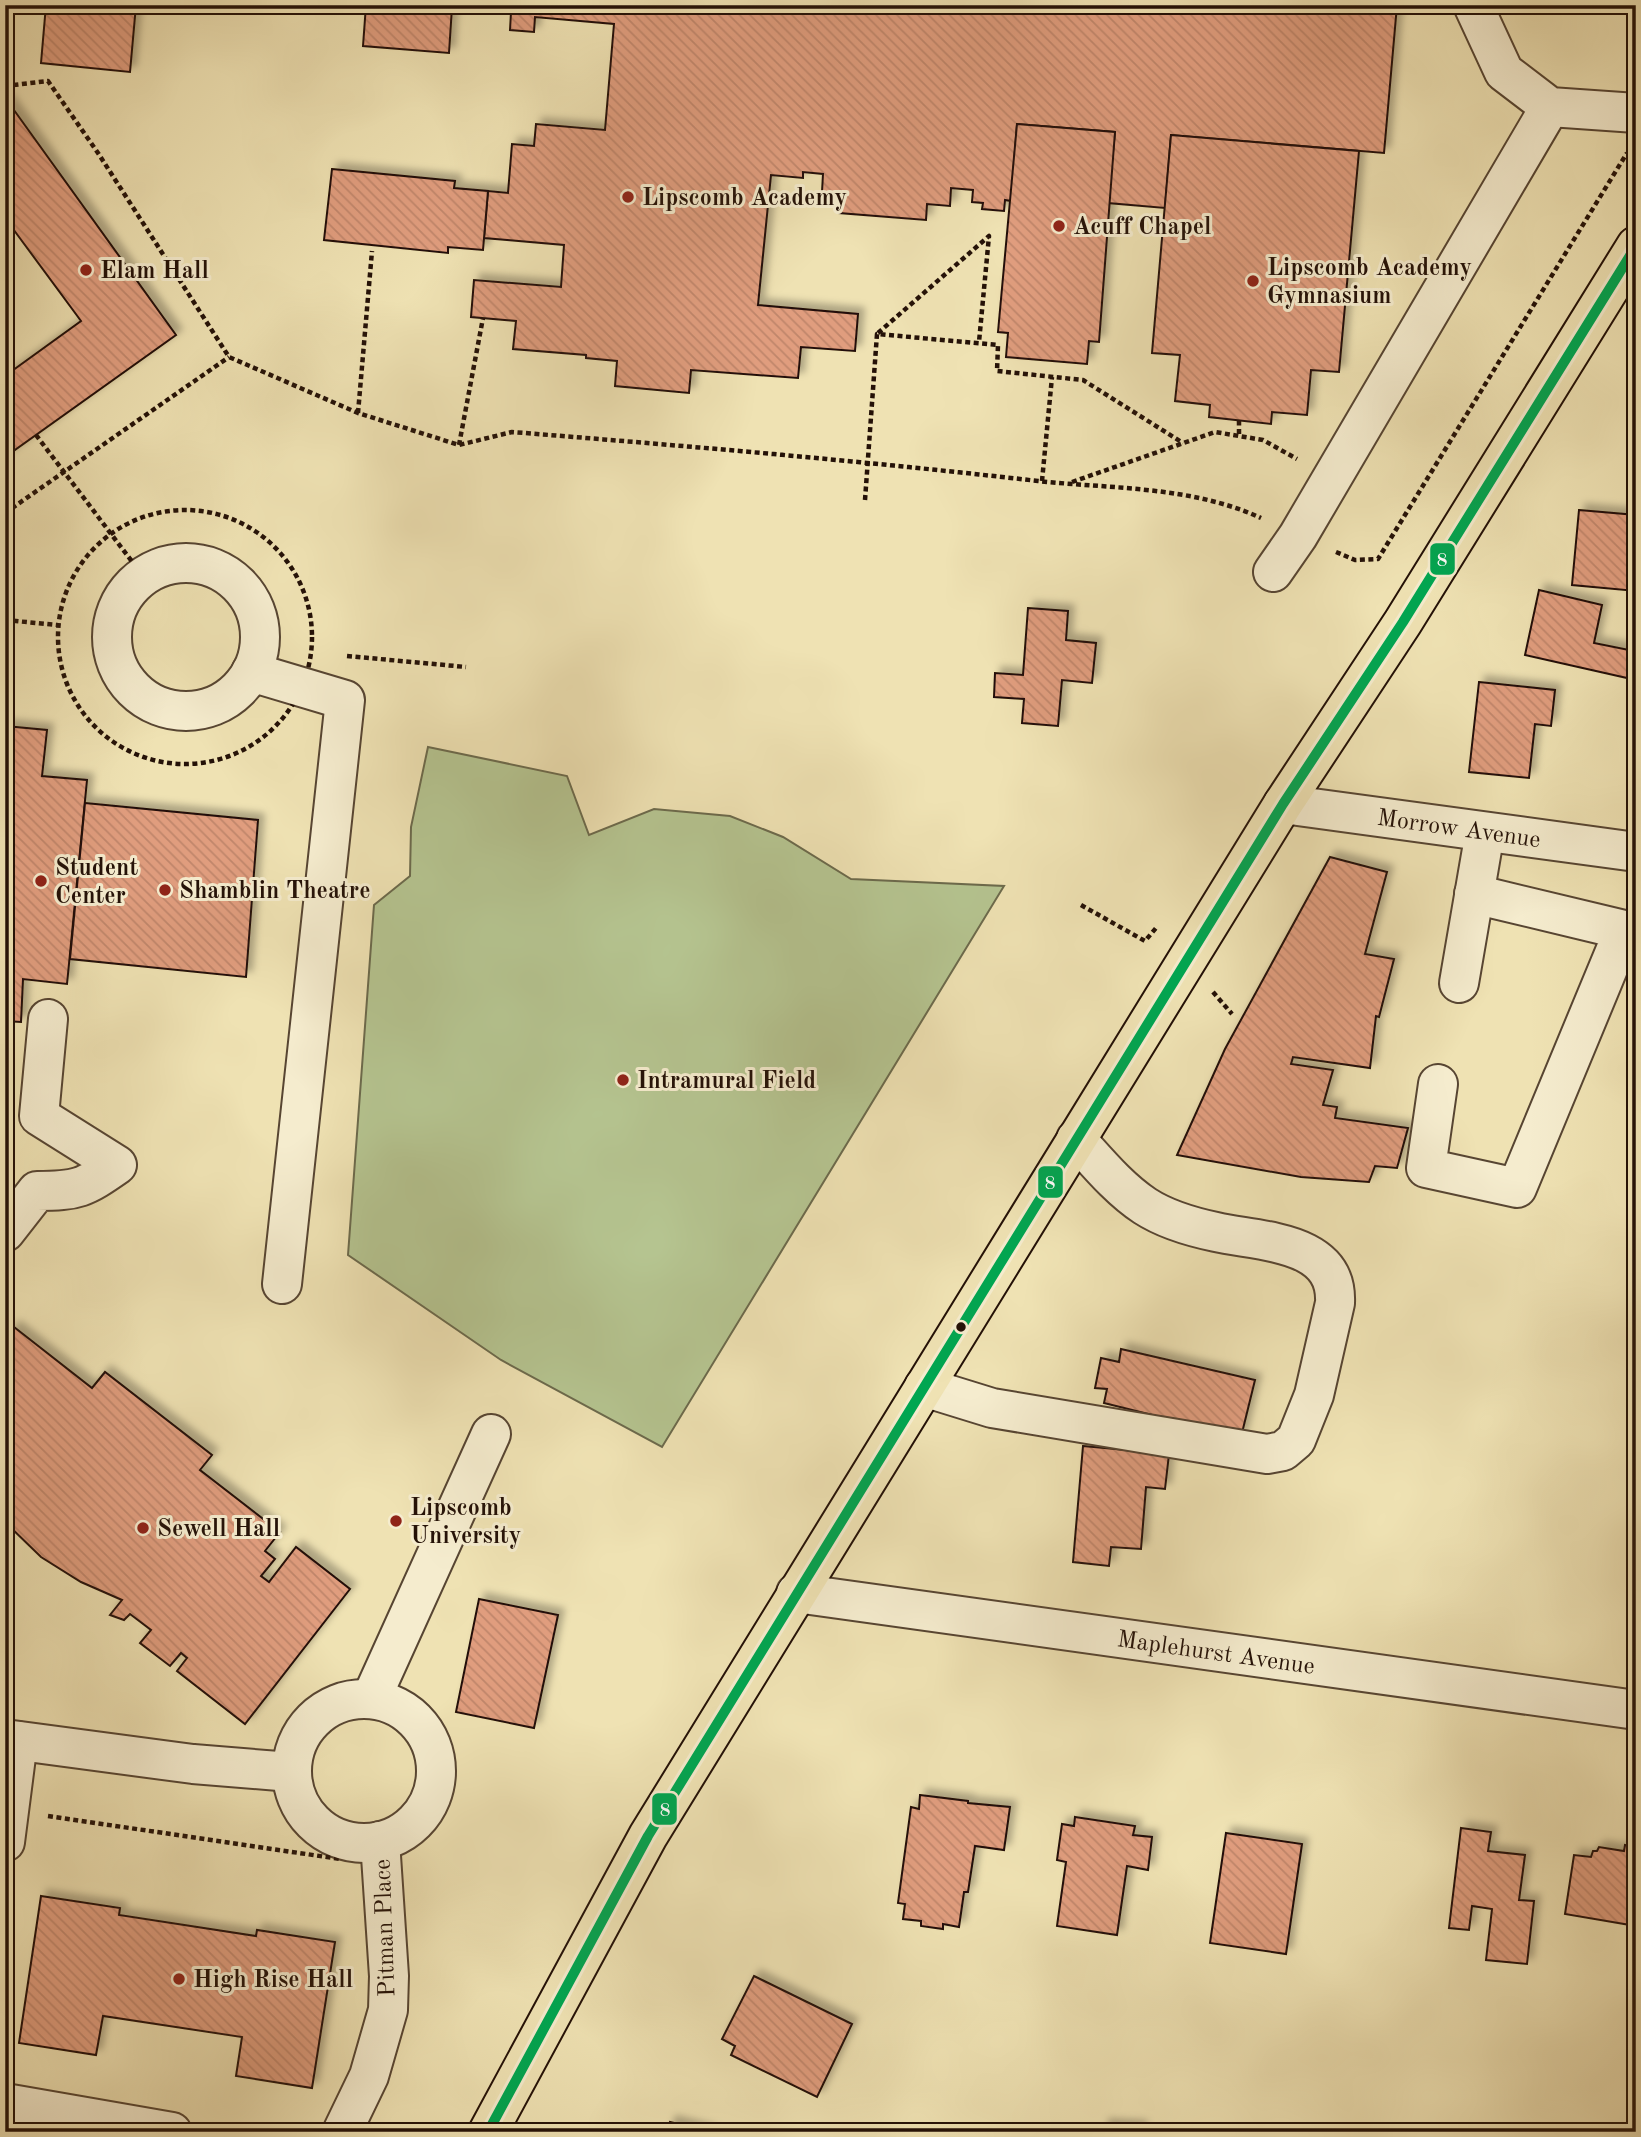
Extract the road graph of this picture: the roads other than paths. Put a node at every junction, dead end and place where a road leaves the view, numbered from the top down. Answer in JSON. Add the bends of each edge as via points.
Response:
{"nodes":[{"id":1,"x":1473,"y":5,"type":"edge"},
{"id":2,"x":1550,"y":107,"type":"junction"},
{"id":3,"x":1633,"y":130,"type":"edge"},
{"id":4,"x":1636,"y":246,"type":"edge"},
{"id":5,"x":1273,"y":572,"type":"dead end"},
{"id":6,"x":255,"y":660,"type":"junction"},
{"id":7,"x":1283,"y":804,"type":"junction"},
{"id":8,"x":1485,"y":832,"type":"junction"},
{"id":9,"x":1636,"y":852,"type":"edge"},
{"id":10,"x":1474,"y":894,"type":"junction"},
{"id":11,"x":1459,"y":983,"type":"dead end"},
{"id":12,"x":48,"y":1019,"type":"dead end"},
{"id":13,"x":1438,"y":1084,"type":"dead end"},
{"id":14,"x":1076,"y":1139,"type":"junction"},
{"id":15,"x":5,"y":1232,"type":"edge"},
{"id":16,"x":282,"y":1284,"type":"dead end"},
{"id":17,"x":923,"y":1387,"type":"junction"},
{"id":18,"x":491,"y":1434,"type":"dead end"},
{"id":19,"x":796,"y":1593,"type":"junction"},
{"id":20,"x":371,"y":1699,"type":"junction"},
{"id":21,"x":1636,"y":1710,"type":"edge"},
{"id":22,"x":11,"y":1740,"type":"edge"},
{"id":23,"x":291,"y":1772,"type":"junction"},
{"id":24,"x":7,"y":1826,"type":"edge"},
{"id":25,"x":382,"y":1853,"type":"junction"},
{"id":26,"x":5,"y":2103,"type":"edge"},
{"id":27,"x":172,"y":2132,"type":"edge"},
{"id":28,"x":342,"y":2132,"type":"edge"},
{"id":29,"x":488,"y":2132,"type":"edge"}],
"edges":[{"from":1,"to":2,"type":"street","via":[[1504,72]]},
{"from":2,"to":3,"type":"street"},
{"from":2,"to":5,"type":"street"},
{"from":4,"to":7,"type":"main road","via":[[1403,622]]},
{"from":6,"to":6,"type":"street","via":[[235,691],[216,705],[168,709],[145,699],[128,683],[116,662],[111,638],[115,615],[126,593],[143,576],[165,565],[190,563],[214,568],[235,581],[251,601],[259,624]]},
{"from":6,"to":16,"type":"street","via":[[308,670],[345,700]]},
{"from":7,"to":8,"type":"street","name":"Morrow Avenue"},
{"from":7,"to":14,"type":"main road"},
{"from":8,"to":9,"type":"street","name":"Morrow Avenue"},
{"from":8,"to":10,"type":"street"},
{"from":10,"to":11,"type":"street"},
{"from":10,"to":13,"type":"street","via":[[1624,930],[1517,1188],[1426,1168]]},
{"from":12,"to":15,"type":"street","via":[[39,1115],[117,1165],[87,1186],[37,1191]]},
{"from":14,"to":17,"type":"main road"},
{"from":14,"to":17,"type":"street","via":[[1146,1207],[1215,1232],[1296,1247],[1329,1272],[1336,1289],[1335,1303],[1314,1395],[1296,1440],[1283,1451],[1267,1454],[992,1408]]},
{"from":17,"to":19,"type":"main road"},
{"from":18,"to":20,"type":"street"},
{"from":19,"to":21,"type":"street","name":"Maplehurst Avenue"},
{"from":19,"to":29,"type":"main road","via":[[648,1836]]},
{"from":20,"to":23,"type":"street","via":[[347,1700],[324,1710],[306,1726],[295,1748]]},
{"from":20,"to":25,"type":"street","via":[[394,1705],[415,1719],[437,1762],[435,1787],[426,1810],[410,1828],[388,1839]]},
{"from":22,"to":23,"type":"street"},
{"from":22,"to":24,"type":"street"},
{"from":23,"to":25,"type":"street","via":[[295,1795],[306,1815],[323,1830],[343,1840],[366,1843]]},
{"from":25,"to":28,"type":"street","name":"Pitman Place","via":[[388,2010],[369,2076]]},
{"from":26,"to":27,"type":"street"}]}
